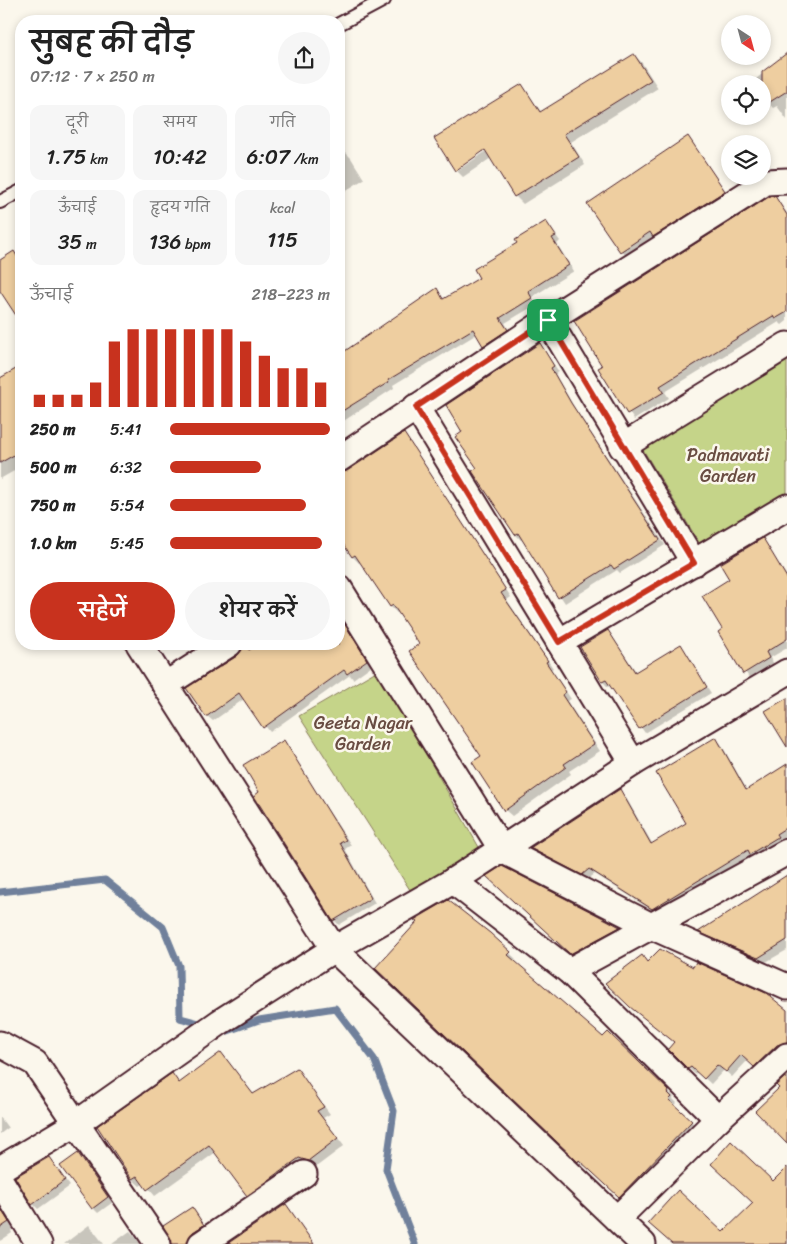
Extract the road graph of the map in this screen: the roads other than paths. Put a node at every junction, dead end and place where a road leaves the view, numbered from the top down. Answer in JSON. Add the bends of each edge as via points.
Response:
{"nodes":[{"id":1,"x":384,"y":0,"type":"edge"},
{"id":2,"x":345,"y":21,"type":"edge"},
{"id":3,"x":787,"y":181,"type":"edge"},
{"id":4,"x":15,"y":194,"type":"edge"},
{"id":5,"x":0,"y":202,"type":"edge"},
{"id":6,"x":548,"y":320,"type":"junction"},
{"id":7,"x":787,"y":345,"type":"edge"},
{"id":8,"x":416,"y":407,"type":"junction"},
{"id":9,"x":622,"y":447,"type":"junction"},
{"id":10,"x":345,"y":455,"type":"edge"},
{"id":11,"x":787,"y":507,"type":"edge"},
{"id":12,"x":694,"y":563,"type":"junction"},
{"id":13,"x":345,"y":598,"type":"edge"},
{"id":14,"x":559,"y":642,"type":"junction"},
{"id":15,"x":143,"y":650,"type":"edge"},
{"id":16,"x":220,"y":650,"type":"edge"},
{"id":17,"x":787,"y":672,"type":"edge"},
{"id":18,"x":165,"y":685,"type":"junction"},
{"id":19,"x":633,"y":764,"type":"junction"},
{"id":20,"x":502,"y":850,"type":"junction"},
{"id":21,"x":787,"y":852,"type":"edge"},
{"id":22,"x":453,"y":881,"type":"junction"},
{"id":23,"x":652,"y":926,"type":"junction"},
{"id":24,"x":334,"y":949,"type":"junction"},
{"id":25,"x":569,"y":971,"type":"junction"},
{"id":26,"x":787,"y":988,"type":"edge"},
{"id":27,"x":0,"y":1044,"type":"edge"},
{"id":28,"x":787,"y":1056,"type":"edge"},
{"id":29,"x":718,"y":1119,"type":"junction"},
{"id":30,"x":77,"y":1124,"type":"junction"},
{"id":31,"x":0,"y":1169,"type":"edge"},
{"id":32,"x":304,"y":1174,"type":"dead end"},
{"id":33,"x":0,"y":1180,"type":"edge"},
{"id":34,"x":617,"y":1219,"type":"junction"},
{"id":35,"x":39,"y":1244,"type":"edge"},
{"id":36,"x":158,"y":1244,"type":"edge"},
{"id":37,"x":202,"y":1244,"type":"edge"},
{"id":38,"x":643,"y":1244,"type":"edge"}],
"edges":[{"from":1,"to":2,"type":"lane"},
{"from":3,"to":6,"type":"street","via":[[766,182]]},
{"from":4,"to":5,"type":"lane"},
{"from":6,"to":8,"type":"street"},
{"from":6,"to":9,"type":"street"},
{"from":7,"to":9,"type":"street"},
{"from":8,"to":10,"type":"street"},
{"from":8,"to":14,"type":"street"},
{"from":9,"to":12,"type":"street"},
{"from":11,"to":12,"type":"street"},
{"from":12,"to":14,"type":"street"},
{"from":13,"to":20,"type":"street"},
{"from":14,"to":19,"type":"street"},
{"from":15,"to":18,"type":"street"},
{"from":16,"to":18,"type":"street"},
{"from":17,"to":19,"type":"street"},
{"from":18,"to":24,"type":"street"},
{"from":19,"to":20,"type":"street"},
{"from":20,"to":22,"type":"street"},
{"from":20,"to":23,"type":"street"},
{"from":21,"to":23,"type":"street"},
{"from":22,"to":24,"type":"street"},
{"from":22,"to":25,"type":"street"},
{"from":23,"to":25,"type":"street"},
{"from":23,"to":26,"type":"street"},
{"from":24,"to":30,"type":"street","via":[[220,1022]]},
{"from":24,"to":34,"type":"street"},
{"from":25,"to":29,"type":"street"},
{"from":27,"to":30,"type":"street","via":[[35,1063]]},
{"from":28,"to":29,"type":"street"},
{"from":29,"to":34,"type":"street"},
{"from":30,"to":31,"type":"street"},
{"from":30,"to":36,"type":"street"},
{"from":32,"to":37,"type":"street"},
{"from":33,"to":35,"type":"street"},
{"from":34,"to":38,"type":"street"}]}
